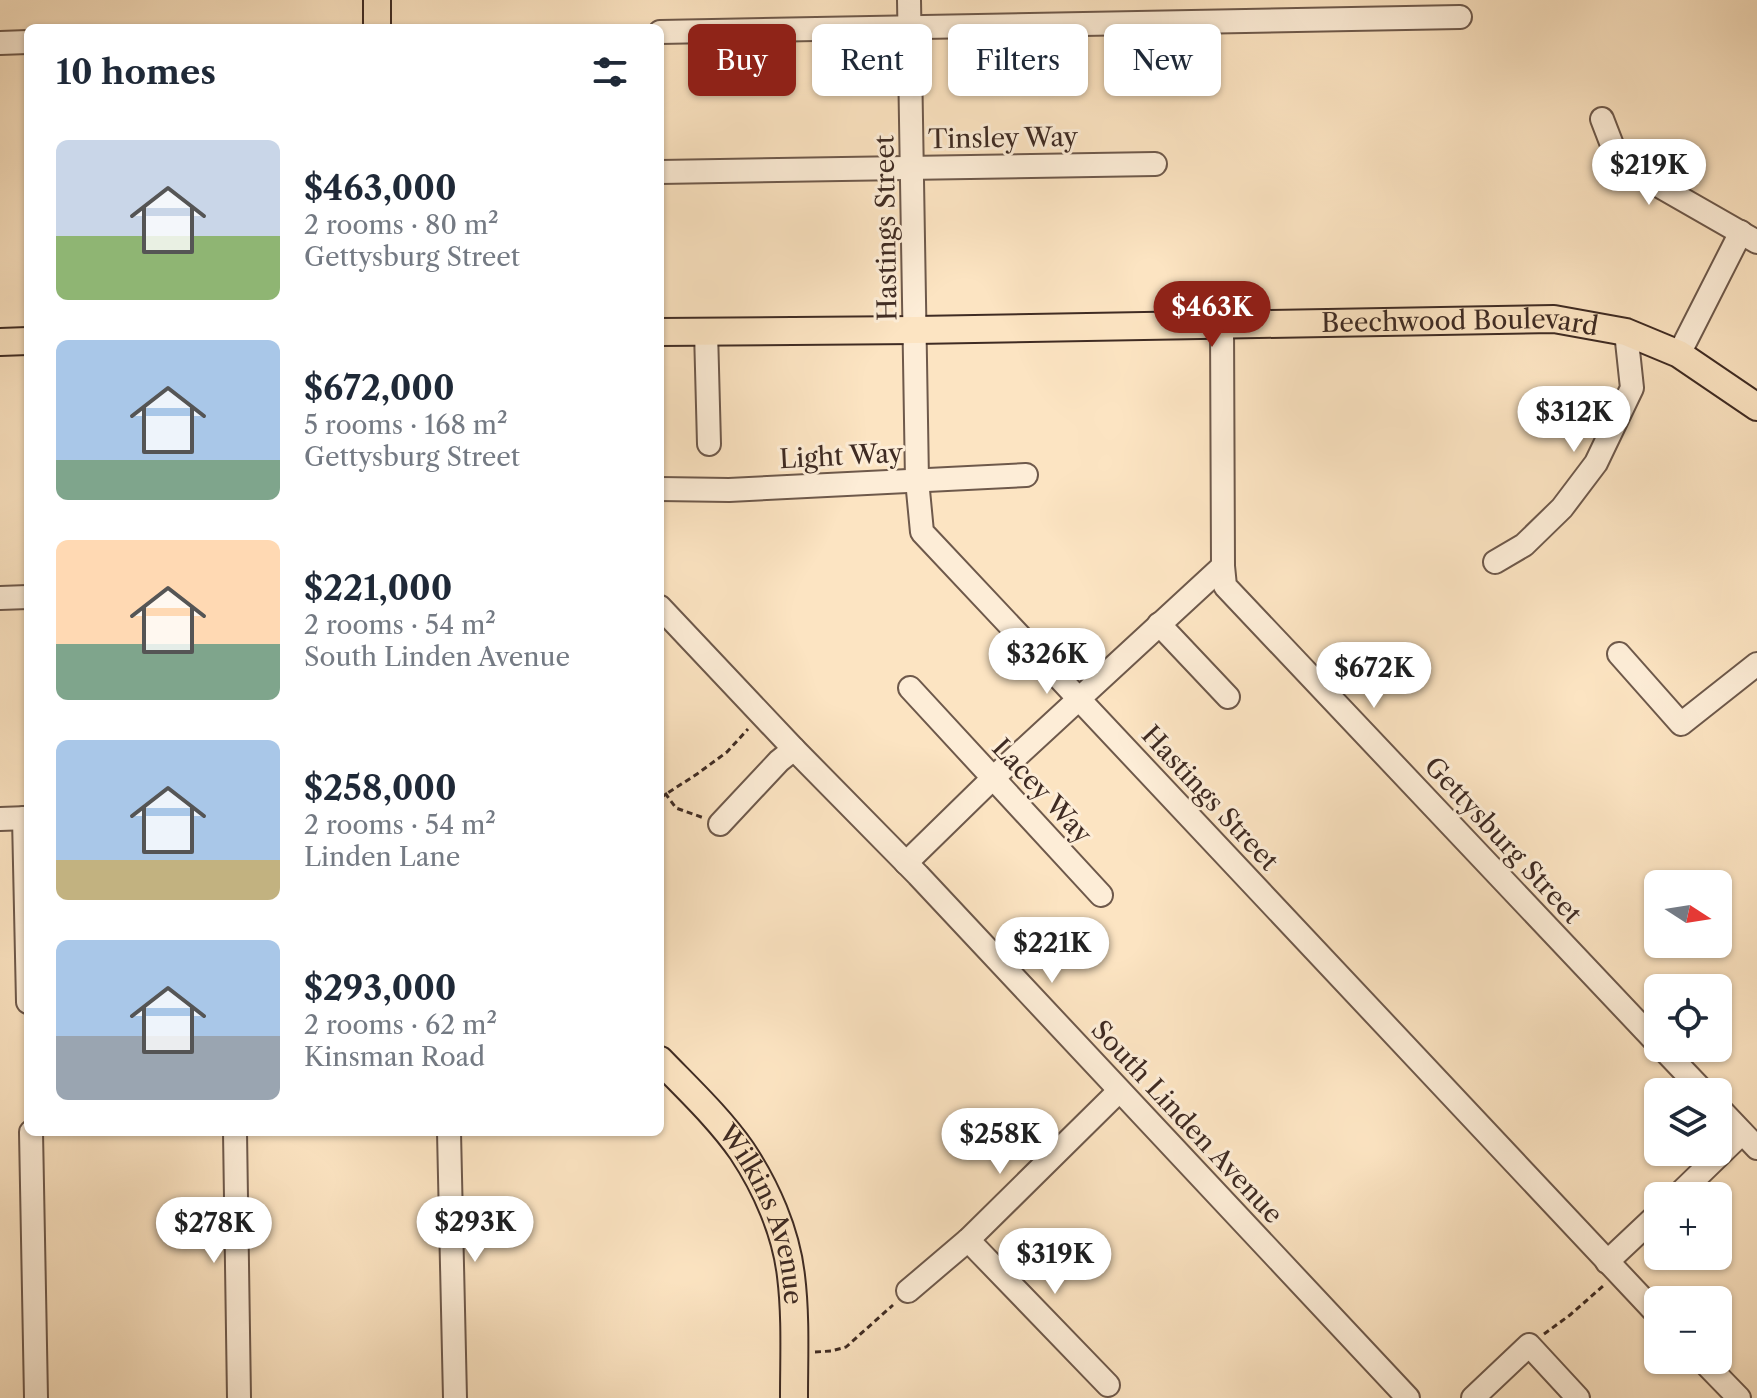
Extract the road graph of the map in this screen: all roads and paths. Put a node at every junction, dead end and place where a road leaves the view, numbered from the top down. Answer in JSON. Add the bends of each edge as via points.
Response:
{"nodes":[{"id":1,"x":377,"y":0,"type":"edge"},
{"id":2,"x":909,"y":0,"type":"edge"},
{"id":3,"x":1460,"y":17,"type":"dead end"},
{"id":4,"x":377,"y":24,"type":"edge"},
{"id":5,"x":909,"y":24,"type":"edge"},
{"id":6,"x":932,"y":28,"type":"edge"},
{"id":7,"x":812,"y":30,"type":"edge"},
{"id":8,"x":664,"y":32,"type":"edge"},
{"id":9,"x":24,"y":42,"type":"edge"},
{"id":10,"x":0,"y":43,"type":"edge"},
{"id":11,"x":911,"y":96,"type":"edge"},
{"id":12,"x":1602,"y":119,"type":"dead end"},
{"id":13,"x":1155,"y":164,"type":"dead end"},
{"id":14,"x":913,"y":168,"type":"junction"},
{"id":15,"x":664,"y":172,"type":"edge"},
{"id":16,"x":1749,"y":237,"type":"edge"},
{"id":17,"x":1222,"y":324,"type":"junction"},
{"id":18,"x":916,"y":330,"type":"junction"},
{"id":19,"x":706,"y":331,"type":"junction"},
{"id":20,"x":664,"y":332,"type":"edge"},
{"id":21,"x":1626,"y":332,"type":"junction"},
{"id":22,"x":24,"y":341,"type":"edge"},
{"id":23,"x":0,"y":342,"type":"edge"},
{"id":24,"x":1679,"y":354,"type":"junction"},
{"id":25,"x":1757,"y":407,"type":"edge"},
{"id":26,"x":709,"y":444,"type":"dead end"},
{"id":27,"x":1026,"y":475,"type":"dead end"},
{"id":28,"x":917,"y":480,"type":"junction"},
{"id":29,"x":664,"y":489,"type":"edge"},
{"id":30,"x":1495,"y":562,"type":"dead end"},
{"id":31,"x":1223,"y":566,"type":"junction"},
{"id":32,"x":24,"y":597,"type":"edge"},
{"id":33,"x":0,"y":598,"type":"edge"},
{"id":34,"x":664,"y":611,"type":"edge"},
{"id":35,"x":1159,"y":624,"type":"junction"},
{"id":36,"x":1619,"y":654,"type":"dead end"},
{"id":37,"x":1757,"y":664,"type":"edge"},
{"id":38,"x":910,"y":688,"type":"dead end"},
{"id":39,"x":1228,"y":697,"type":"dead end"},
{"id":40,"x":1079,"y":698,"type":"junction"},
{"id":41,"x":752,"y":724,"type":"dead end"},
{"id":42,"x":794,"y":749,"type":"junction"},
{"id":43,"x":992,"y":779,"type":"junction"},
{"id":44,"x":665,"y":793,"type":"joint"},
{"id":45,"x":24,"y":818,"type":"edge"},
{"id":46,"x":0,"y":819,"type":"edge"},
{"id":47,"x":720,"y":824,"type":"joint"},
{"id":48,"x":906,"y":863,"type":"junction"},
{"id":49,"x":1101,"y":895,"type":"dead end"},
{"id":50,"x":1644,"y":1029,"type":"edge"},
{"id":51,"x":1675,"y":1062,"type":"edge"},
{"id":52,"x":664,"y":1064,"type":"edge"},
{"id":53,"x":1691,"y":1078,"type":"edge"},
{"id":54,"x":1119,"y":1091,"type":"junction"},
{"id":55,"x":1732,"y":1122,"type":"edge"},
{"id":56,"x":31,"y":1136,"type":"edge"},
{"id":57,"x":235,"y":1136,"type":"edge"},
{"id":58,"x":449,"y":1136,"type":"edge"},
{"id":59,"x":1750,"y":1141,"type":"edge"},
{"id":60,"x":1696,"y":1182,"type":"edge"},
{"id":61,"x":1644,"y":1230,"type":"edge"},
{"id":62,"x":968,"y":1240,"type":"junction"},
{"id":63,"x":1608,"y":1271,"type":"junction"},
{"id":64,"x":908,"y":1291,"type":"joint"},
{"id":65,"x":1644,"y":1303,"type":"edge"},
{"id":66,"x":1529,"y":1345,"type":"junction"},
{"id":67,"x":815,"y":1352,"type":"dead end"},
{"id":68,"x":1716,"y":1374,"type":"edge"},
{"id":69,"x":1108,"y":1385,"type":"dead end"},
{"id":70,"x":36,"y":1398,"type":"edge"},
{"id":71,"x":239,"y":1398,"type":"edge"},
{"id":72,"x":455,"y":1398,"type":"edge"},
{"id":73,"x":794,"y":1398,"type":"edge"},
{"id":74,"x":1408,"y":1398,"type":"edge"},
{"id":75,"x":1473,"y":1398,"type":"edge"},
{"id":76,"x":1578,"y":1398,"type":"edge"},
{"id":77,"x":1739,"y":1398,"type":"edge"}],
"edges":[{"from":1,"to":4,"type":"main road"},
{"from":2,"to":5,"type":"street","name":"Hastings Street"},
{"from":3,"to":6,"type":"street"},
{"from":7,"to":8,"type":"street"},
{"from":9,"to":10,"type":"street"},
{"from":11,"to":14,"type":"street","name":"Hastings Street"},
{"from":12,"to":16,"type":"street","via":[[1619,163]]},
{"from":13,"to":14,"type":"street","name":"Tinsley Way"},
{"from":14,"to":15,"type":"street","name":"Tinsley Way"},
{"from":14,"to":18,"type":"street","name":"Hastings Street"},
{"from":16,"to":24,"type":"street"},
{"from":17,"to":18,"type":"main road","name":"Beechwood Boulevard"},
{"from":17,"to":21,"type":"main road","name":"Beechwood Boulevard","via":[[1554,319]]},
{"from":17,"to":31,"type":"street","name":"Gettysburg Street"},
{"from":18,"to":19,"type":"main road","name":"Beechwood Boulevard"},
{"from":18,"to":28,"type":"street","name":"Hastings Street"},
{"from":19,"to":20,"type":"main road","name":"Beechwood Boulevard"},
{"from":19,"to":26,"type":"street"},
{"from":21,"to":24,"type":"main road","name":"Beechwood Boulevard"},
{"from":21,"to":30,"type":"street","via":[[1632,388],[1596,463],[1562,508],[1524,545]]},
{"from":22,"to":23,"type":"main road"},
{"from":24,"to":25,"type":"main road","name":"Beechwood Boulevard"},
{"from":27,"to":28,"type":"street","name":"Light Way"},
{"from":28,"to":29,"type":"street","name":"Light Way"},
{"from":28,"to":40,"type":"street","name":"Hastings Street","via":[[922,532]]},
{"from":31,"to":35,"type":"street"},
{"from":31,"to":50,"type":"street","name":"Gettysburg Street","via":[[1225,586]]},
{"from":32,"to":33,"type":"street"},
{"from":34,"to":42,"type":"street","name":"South Linden Avenue"},
{"from":35,"to":39,"type":"street"},
{"from":35,"to":40,"type":"street"},
{"from":36,"to":37,"type":"street","via":[[1681,724]]},
{"from":38,"to":43,"type":"street","name":"Lacey Way"},
{"from":40,"to":43,"type":"street"},
{"from":40,"to":63,"type":"street","name":"Hastings Street"},
{"from":41,"to":44,"type":"path","via":[[727,752]]},
{"from":42,"to":47,"type":"street"},
{"from":42,"to":48,"type":"street","name":"South Linden Avenue"},
{"from":43,"to":48,"type":"street"},
{"from":43,"to":49,"type":"street","name":"Lacey Way"},
{"from":44,"to":47,"type":"path","via":[[676,808]]},
{"from":45,"to":46,"type":"street"},
{"from":48,"to":54,"type":"street","name":"South Linden Avenue"},
{"from":51,"to":53,"type":"street","name":"Gettysburg Street"},
{"from":52,"to":73,"type":"main road","name":"Wilkins Avenue","via":[[726,1130],[769,1200],[791,1274]]},
{"from":54,"to":62,"type":"street"},
{"from":54,"to":74,"type":"street","name":"South Linden Avenue"},
{"from":55,"to":59,"type":"street"},
{"from":56,"to":70,"type":"street"},
{"from":57,"to":71,"type":"street"},
{"from":58,"to":72,"type":"street"},
{"from":59,"to":60,"type":"street"},
{"from":61,"to":63,"type":"street"},
{"from":62,"to":64,"type":"street"},
{"from":62,"to":69,"type":"street"},
{"from":63,"to":65,"type":"street","name":"Hastings Street"},
{"from":63,"to":66,"type":"path","via":[[1570,1315]]},
{"from":64,"to":67,"type":"path","via":[[846,1347]]},
{"from":66,"to":75,"type":"street"},
{"from":66,"to":76,"type":"street"},
{"from":68,"to":77,"type":"street"}]}
